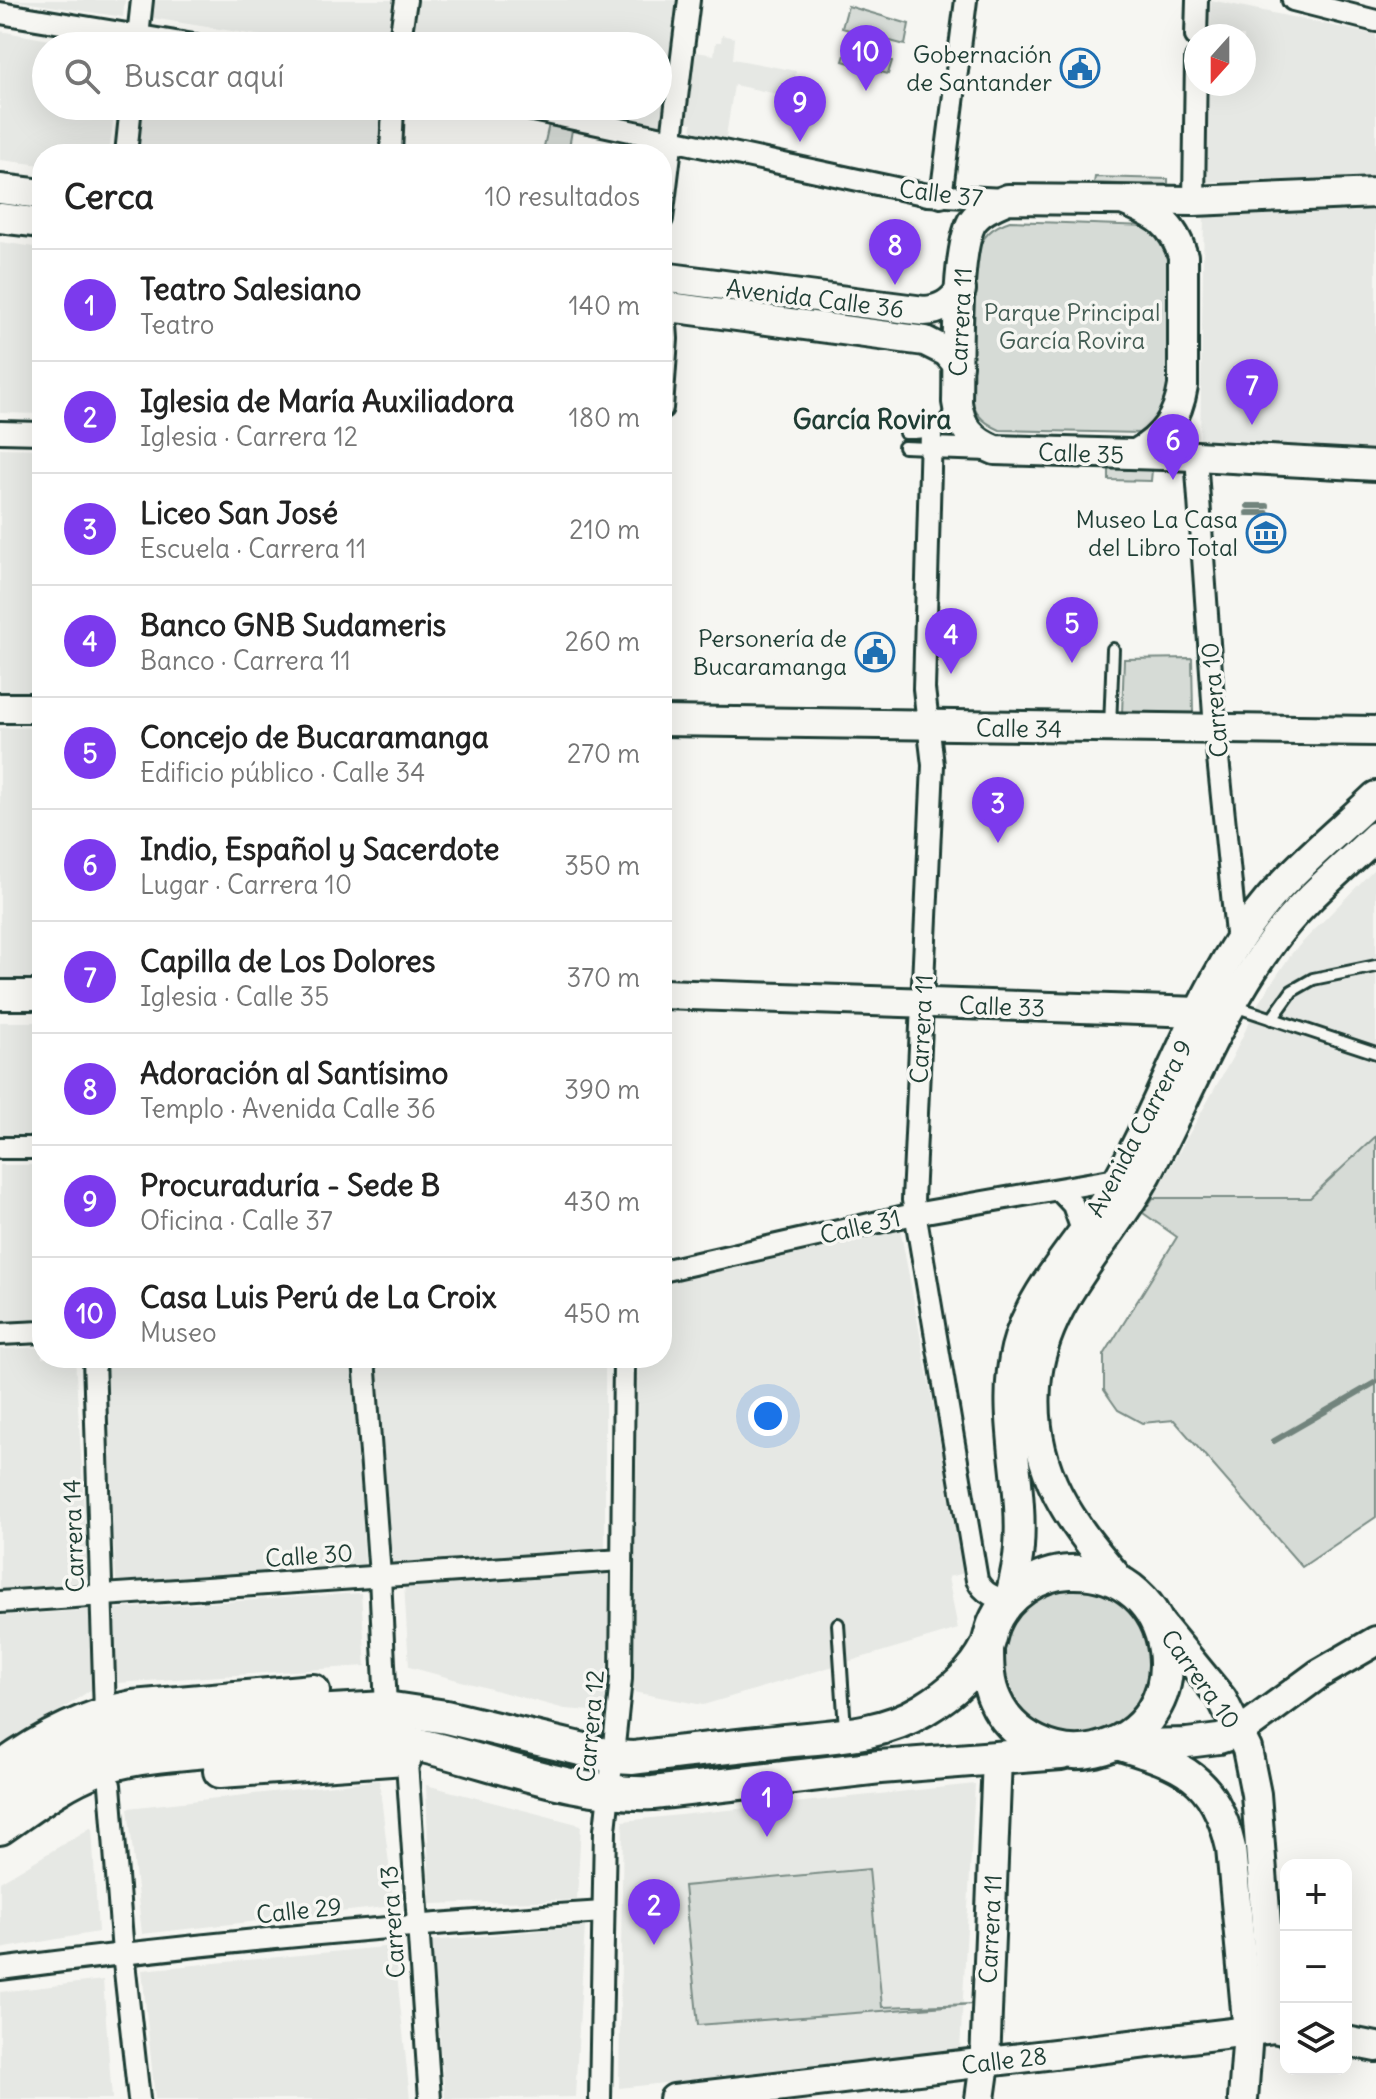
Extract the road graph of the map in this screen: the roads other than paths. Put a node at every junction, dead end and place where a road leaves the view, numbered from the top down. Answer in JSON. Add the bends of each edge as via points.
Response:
{"nodes":[{"id":1,"x":142,"y":0,"type":"edge"},
{"id":2,"x":406,"y":0,"type":"edge"},
{"id":3,"x":689,"y":0,"type":"edge"},
{"id":4,"x":966,"y":0,"type":"edge"},
{"id":5,"x":1197,"y":0,"type":"edge"},
{"id":6,"x":1293,"y":0,"type":"edge"},
{"id":7,"x":0,"y":13,"type":"edge"},
{"id":8,"x":1376,"y":21,"type":"edge"},
{"id":9,"x":1196,"y":24,"type":"edge"},
{"id":10,"x":94,"y":32,"type":"edge"},
{"id":11,"x":139,"y":32,"type":"edge"},
{"id":12,"x":401,"y":32,"type":"edge"},
{"id":13,"x":1195,"y":96,"type":"edge"},
{"id":14,"x":130,"y":120,"type":"edge"},
{"id":15,"x":392,"y":120,"type":"edge"},
{"id":16,"x":576,"y":120,"type":"edge"},
{"id":17,"x":670,"y":141,"type":"junction"},
{"id":18,"x":127,"y":144,"type":"edge"},
{"id":19,"x":391,"y":144,"type":"edge"},
{"id":20,"x":670,"y":144,"type":"edge"},
{"id":21,"x":0,"y":189,"type":"edge"},
{"id":22,"x":32,"y":193,"type":"edge"},
{"id":23,"x":1376,"y":193,"type":"edge"},
{"id":24,"x":941,"y":197,"type":"junction"},
{"id":25,"x":1008,"y":199,"type":"junction"},
{"id":26,"x":1123,"y":200,"type":"junction"},
{"id":27,"x":1194,"y":201,"type":"junction"},
{"id":28,"x":0,"y":218,"type":"edge"},
{"id":29,"x":32,"y":222,"type":"edge"},
{"id":30,"x":961,"y":290,"type":"junction"},
{"id":31,"x":672,"y":294,"type":"edge"},
{"id":32,"x":672,"y":295,"type":"edge"},
{"id":33,"x":958,"y":365,"type":"junction"},
{"id":34,"x":957,"y":393,"type":"junction"},
{"id":35,"x":0,"y":432,"type":"edge"},
{"id":36,"x":32,"y":433,"type":"edge"},
{"id":37,"x":905,"y":433,"type":"dead end"},
{"id":38,"x":931,"y":441,"type":"junction"},
{"id":39,"x":904,"y":447,"type":"dead end"},
{"id":40,"x":995,"y":450,"type":"junction"},
{"id":41,"x":1136,"y":454,"type":"junction"},
{"id":42,"x":1196,"y":456,"type":"junction"},
{"id":43,"x":1376,"y":466,"type":"edge"},
{"id":44,"x":1113,"y":649,"type":"dead end"},
{"id":45,"x":0,"y":708,"type":"edge"},
{"id":46,"x":32,"y":708,"type":"edge"},
{"id":47,"x":672,"y":721,"type":"edge"},
{"id":48,"x":929,"y":727,"type":"junction"},
{"id":49,"x":1110,"y":729,"type":"junction"},
{"id":50,"x":1215,"y":729,"type":"junction"},
{"id":51,"x":1376,"y":731,"type":"edge"},
{"id":52,"x":1376,"y":796,"type":"edge"},
{"id":53,"x":1376,"y":836,"type":"edge"},
{"id":54,"x":1237,"y":943,"type":"junction"},
{"id":55,"x":1376,"y":966,"type":"edge"},
{"id":56,"x":672,"y":994,"type":"edge"},
{"id":57,"x":0,"y":995,"type":"edge"},
{"id":58,"x":32,"y":995,"type":"edge"},
{"id":59,"x":922,"y":1003,"type":"junction"},
{"id":60,"x":1232,"y":1005,"type":"junction"},
{"id":61,"x":1199,"y":1012,"type":"junction"},
{"id":62,"x":1272,"y":1019,"type":"junction"},
{"id":63,"x":1376,"y":1053,"type":"edge"},
{"id":64,"x":0,"y":1148,"type":"edge"},
{"id":65,"x":32,"y":1148,"type":"edge"},
{"id":66,"x":1132,"y":1177,"type":"junction"},
{"id":67,"x":1059,"y":1190,"type":"junction"},
{"id":68,"x":914,"y":1214,"type":"junction"},
{"id":69,"x":1083,"y":1233,"type":"junction"},
{"id":70,"x":672,"y":1269,"type":"edge"},
{"id":71,"x":32,"y":1332,"type":"edge"},
{"id":72,"x":0,"y":1334,"type":"edge"},
{"id":73,"x":94,"y":1368,"type":"edge"},
{"id":74,"x":365,"y":1368,"type":"edge"},
{"id":75,"x":624,"y":1368,"type":"edge"},
{"id":76,"x":622,"y":1560,"type":"junction"},
{"id":77,"x":380,"y":1576,"type":"junction"},
{"id":78,"x":1124,"y":1585,"type":"junction"},
{"id":79,"x":101,"y":1595,"type":"junction"},
{"id":80,"x":1009,"y":1601,"type":"junction"},
{"id":81,"x":0,"y":1602,"type":"edge"},
{"id":82,"x":1155,"y":1616,"type":"junction"},
{"id":83,"x":838,"y":1624,"type":"dead end"},
{"id":84,"x":1376,"y":1641,"type":"edge"},
{"id":85,"x":987,"y":1647,"type":"junction"},
{"id":86,"x":386,"y":1701,"type":"junction"},
{"id":87,"x":105,"y":1713,"type":"junction"},
{"id":88,"x":1240,"y":1732,"type":"junction"},
{"id":89,"x":846,"y":1735,"type":"junction"},
{"id":90,"x":197,"y":1738,"type":"junction"},
{"id":91,"x":1114,"y":1744,"type":"junction"},
{"id":92,"x":406,"y":1750,"type":"junction"},
{"id":93,"x":1072,"y":1752,"type":"junction"},
{"id":94,"x":614,"y":1757,"type":"junction"},
{"id":95,"x":997,"y":1758,"type":"junction"},
{"id":96,"x":0,"y":1769,"type":"edge"},
{"id":97,"x":110,"y":1785,"type":"junction"},
{"id":98,"x":610,"y":1792,"type":"junction"},
{"id":99,"x":0,"y":1796,"type":"edge"},
{"id":100,"x":0,"y":1828,"type":"edge"},
{"id":101,"x":0,"y":1850,"type":"edge"},
{"id":102,"x":603,"y":1912,"type":"junction"},
{"id":103,"x":418,"y":1924,"type":"junction"},
{"id":104,"x":123,"y":1953,"type":"junction"},
{"id":105,"x":0,"y":1969,"type":"edge"},
{"id":106,"x":1269,"y":2030,"type":"edge"},
{"id":107,"x":1352,"y":2042,"type":"edge"},
{"id":108,"x":1376,"y":2047,"type":"edge"},
{"id":109,"x":985,"y":2063,"type":"junction"},
{"id":110,"x":709,"y":2097,"type":"edge"},
{"id":111,"x":139,"y":2099,"type":"edge"},
{"id":112,"x":430,"y":2099,"type":"edge"},
{"id":113,"x":600,"y":2099,"type":"edge"},
{"id":114,"x":674,"y":2099,"type":"edge"},
{"id":115,"x":980,"y":2099,"type":"edge"},
{"id":116,"x":1243,"y":2099,"type":"edge"}],
"edges":[{"from":1,"to":11,"type":"street"},
{"from":2,"to":12,"type":"street"},
{"from":3,"to":17,"type":"street"},
{"from":4,"to":24,"type":"street"},
{"from":5,"to":9,"type":"street"},
{"from":6,"to":8,"type":"street"},
{"from":7,"to":10,"type":"street"},
{"from":13,"to":27,"type":"street"},
{"from":14,"to":18,"type":"street"},
{"from":15,"to":19,"type":"street"},
{"from":16,"to":17,"type":"street","name":"Calle 37"},
{"from":17,"to":20,"type":"street"},
{"from":17,"to":24,"type":"street","name":"Calle 37"},
{"from":21,"to":22,"type":"street"},
{"from":23,"to":27,"type":"street","name":"Calle 37"},
{"from":24,"to":25,"type":"street","name":"Calle 37"},
{"from":25,"to":26,"type":"street","name":"Calle 37"},
{"from":25,"to":30,"type":"street","name":"Carrera 11","via":[[973,222],[963,254]]},
{"from":26,"to":27,"type":"street","name":"Calle 37"},
{"from":26,"to":41,"type":"street","via":[[1170,227],[1183,256],[1180,406],[1168,429]]},
{"from":28,"to":29,"type":"street"},
{"from":30,"to":31,"type":"street","name":"Avenida Calle 36","via":[[952,302],[924,311]]},
{"from":30,"to":33,"type":"street","name":"Carrera 11"},
{"from":32,"to":33,"type":"street","name":"Avenida Calle 36","via":[[925,341],[947,352]]},
{"from":33,"to":34,"type":"street","name":"Carrera 11"},
{"from":34,"to":38,"type":"lane"},
{"from":34,"to":40,"type":"street","name":"Carrera 11","via":[[963,424],[981,444]]},
{"from":35,"to":36,"type":"street"},
{"from":37,"to":38,"type":"lane"},
{"from":38,"to":39,"type":"lane"},
{"from":38,"to":40,"type":"street","name":"Calle 35"},
{"from":38,"to":48,"type":"street","name":"Carrera 11","via":[[924,689]]},
{"from":40,"to":41,"type":"street","name":"Calle 35"},
{"from":41,"to":42,"type":"street","name":"Calle 35"},
{"from":42,"to":43,"type":"street","name":"Calle 35"},
{"from":42,"to":50,"type":"street","name":"Carrera 10"},
{"from":44,"to":49,"type":"lane"},
{"from":45,"to":46,"type":"street"},
{"from":47,"to":48,"type":"street","name":"Calle 34"},
{"from":48,"to":49,"type":"street","name":"Calle 34"},
{"from":48,"to":59,"type":"street","name":"Carrera 11","via":[[933,765]]},
{"from":49,"to":50,"type":"street","name":"Calle 34"},
{"from":50,"to":51,"type":"street","name":"Calle 34"},
{"from":50,"to":54,"type":"street","name":"Carrera 10"},
{"from":52,"to":54,"type":"street","name":"Avenida Carrera 9","via":[[1280,888]]},
{"from":53,"to":60,"type":"street","name":"Avenida Carrera 9","via":[[1277,936]]},
{"from":54,"to":61,"type":"street","name":"Avenida Carrera 9"},
{"from":55,"to":62,"type":"lane","via":[[1313,979],[1292,991]]},
{"from":56,"to":59,"type":"street","name":"Calle 33"},
{"from":57,"to":58,"type":"street"},
{"from":59,"to":61,"type":"street","name":"Calle 33"},
{"from":59,"to":68,"type":"street","name":"Carrera 11"},
{"from":60,"to":62,"type":"lane"},
{"from":60,"to":66,"type":"street","name":"Avenida Carrera 9"},
{"from":61,"to":66,"type":"street","name":"Avenida Carrera 9"},
{"from":62,"to":63,"type":"lane"},
{"from":64,"to":65,"type":"street"},
{"from":66,"to":67,"type":"street","name":"Calle 31"},
{"from":66,"to":69,"type":"street","name":"Avenida Carrera 9"},
{"from":66,"to":78,"type":"street","name":"Avenida Carrera 9","via":[[1047,1337],[1036,1424],[1054,1490],[1067,1514]]},
{"from":67,"to":68,"type":"street","name":"Calle 31"},
{"from":67,"to":69,"type":"street","via":[[1073,1205]]},
{"from":68,"to":70,"type":"street","name":"Calle 31"},
{"from":68,"to":80,"type":"street","name":"Carrera 11","via":[[977,1580],[982,1590]]},
{"from":69,"to":80,"type":"street","name":"Avenida Carrera 9","via":[[1045,1285],[1016,1346],[1011,1426],[1019,1548]]},
{"from":71,"to":72,"type":"street"},
{"from":73,"to":79,"type":"street","name":"Carrera 14"},
{"from":74,"to":77,"type":"street"},
{"from":75,"to":76,"type":"street","name":"Carrera 12"},
{"from":76,"to":77,"type":"street","name":"Calle 30"},
{"from":76,"to":94,"type":"street","name":"Carrera 12","via":[[621,1695]]},
{"from":77,"to":79,"type":"street","name":"Calle 30"},
{"from":77,"to":86,"type":"street"},
{"from":78,"to":80,"type":"main road","via":[[1097,1574],[1068,1572],[1040,1578]]},
{"from":78,"to":82,"type":"main road"},
{"from":79,"to":81,"type":"street","name":"Calle 30"},
{"from":79,"to":87,"type":"street","name":"Carrera 14"},
{"from":80,"to":85,"type":"main road"},
{"from":82,"to":88,"type":"street","name":"Carrera 10","via":[[1222,1699]]},
{"from":82,"to":91,"type":"main road","via":[[1167,1655],[1160,1696],[1136,1730]]},
{"from":83,"to":89,"type":"lane"},
{"from":84,"to":88,"type":"street","via":[[1310,1680]]},
{"from":85,"to":89,"type":"main road","via":[[967,1675],[925,1709],[895,1724]]},
{"from":85,"to":93,"type":"main road","via":[[987,1675],[995,1702],[1011,1724],[1033,1741]]},
{"from":86,"to":87,"type":"main road","via":[[327,1690]]},
{"from":86,"to":90,"type":"main road"},
{"from":86,"to":94,"type":"main road","via":[[415,1699],[510,1732]]},
{"from":87,"to":96,"type":"main road","via":[[40,1742]]},
{"from":88,"to":91,"type":"street","via":[[1187,1743]]},
{"from":88,"to":106,"type":"street","name":"Carrera 10","via":[[1256,1794]]},
{"from":89,"to":94,"type":"main road"},
{"from":90,"to":92,"type":"main road","via":[[323,1737]]},
{"from":90,"to":99,"type":"main road","via":[[139,1731],[78,1748]]},
{"from":90,"to":100,"type":"main road","via":[[73,1779]]},
{"from":91,"to":93,"type":"main road"},
{"from":91,"to":106,"type":"street","name":"Carrera 10","via":[[1186,1772],[1216,1803],[1226,1826]]},
{"from":92,"to":97,"type":"main road"},
{"from":92,"to":98,"type":"main road","via":[[486,1762]]},
{"from":92,"to":103,"type":"street","name":"Carrera 13"},
{"from":93,"to":95,"type":"main road"},
{"from":94,"to":98,"type":"street","name":"Carrera 12"},
{"from":95,"to":98,"type":"main road","via":[[653,1793]]},
{"from":95,"to":109,"type":"street","name":"Carrera 11"},
{"from":97,"to":101,"type":"main road","via":[[62,1808]]},
{"from":97,"to":104,"type":"street"},
{"from":98,"to":102,"type":"street","name":"Carrera 12"},
{"from":102,"to":103,"type":"street","name":"Calle 29"},
{"from":102,"to":113,"type":"street","name":"Carrera 12"},
{"from":103,"to":104,"type":"street","name":"Calle 29"},
{"from":103,"to":112,"type":"street","name":"Carrera 13"},
{"from":104,"to":105,"type":"street","name":"Calle 29"},
{"from":104,"to":111,"type":"street"},
{"from":106,"to":109,"type":"street","name":"Calle 28"},
{"from":106,"to":116,"type":"street","name":"Carrera 10"},
{"from":107,"to":108,"type":"street"},
{"from":109,"to":110,"type":"street","name":"Calle 28"},
{"from":109,"to":115,"type":"street","name":"Carrera 11"},
{"from":110,"to":114,"type":"street","name":"Calle 28"}]}
